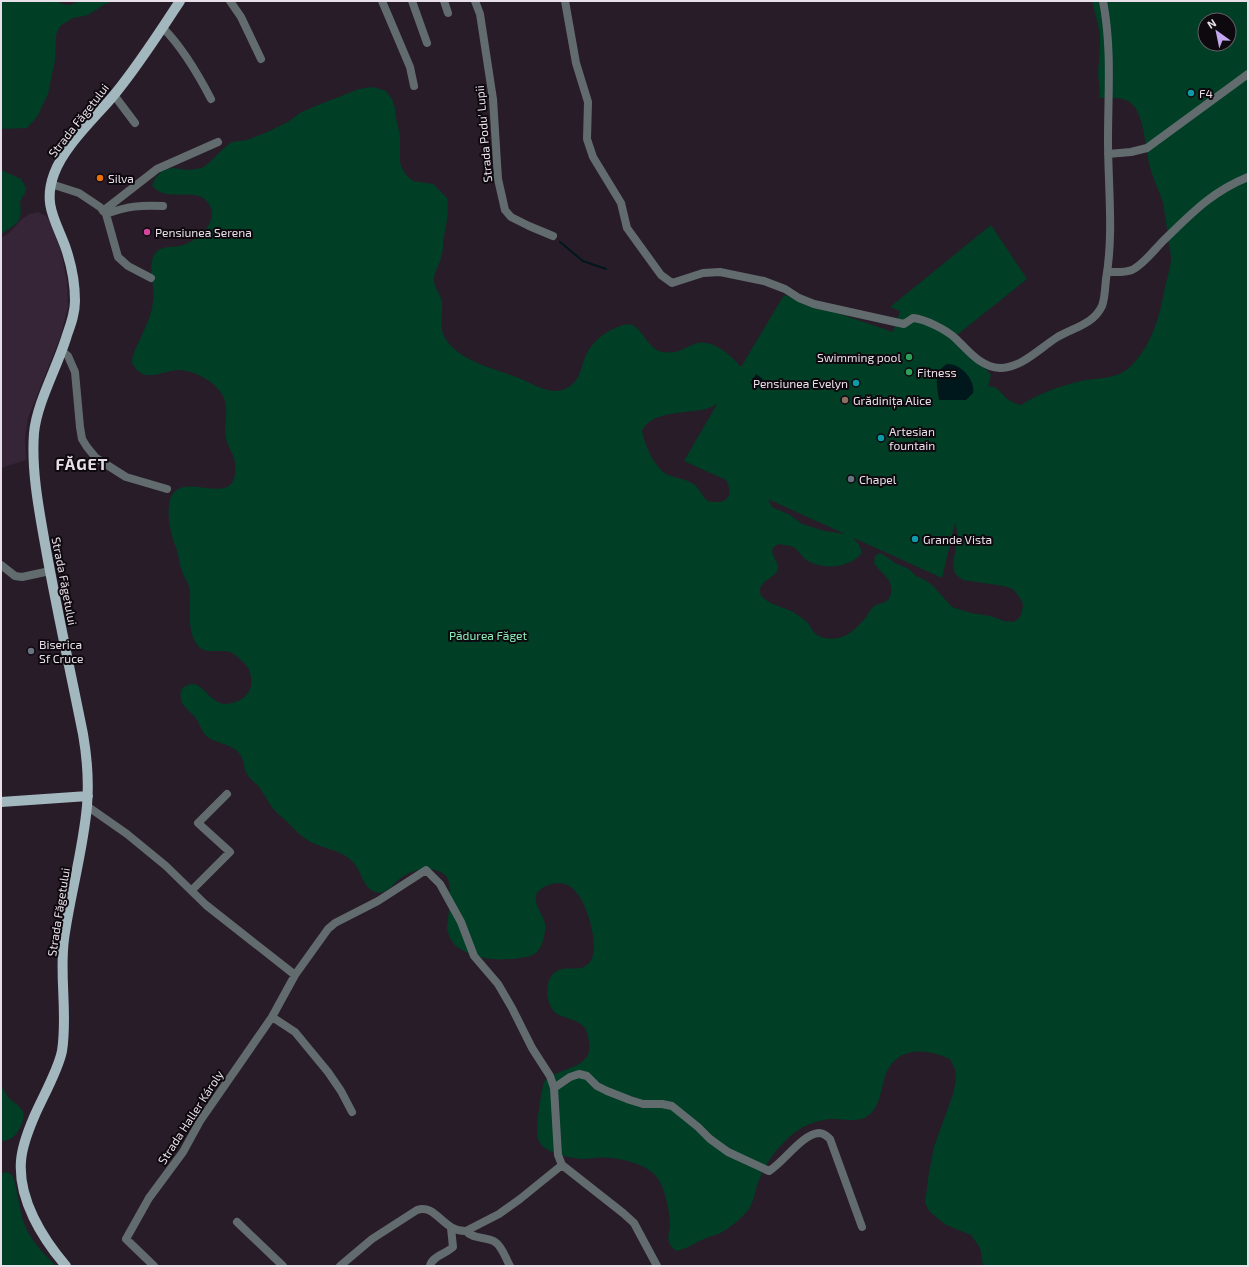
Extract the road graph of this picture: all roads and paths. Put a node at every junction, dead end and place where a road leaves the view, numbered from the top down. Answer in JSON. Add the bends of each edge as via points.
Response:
{"nodes":[{"id":1,"x":180,"y":1,"type":"edge"},
{"id":2,"x":230,"y":1,"type":"edge"},
{"id":3,"x":382,"y":1,"type":"edge"},
{"id":4,"x":412,"y":1,"type":"edge"},
{"id":5,"x":444,"y":1,"type":"edge"},
{"id":6,"x":475,"y":1,"type":"edge"},
{"id":7,"x":565,"y":1,"type":"edge"},
{"id":8,"x":1103,"y":1,"type":"edge"},
{"id":9,"x":448,"y":13,"type":"dead end"},
{"id":10,"x":162,"y":28,"type":"junction"},
{"id":11,"x":427,"y":43,"type":"dead end"},
{"id":12,"x":261,"y":59,"type":"dead end"},
{"id":13,"x":1248,"y":74,"type":"edge"},
{"id":14,"x":414,"y":86,"type":"dead end"},
{"id":15,"x":114,"y":95,"type":"junction"},
{"id":16,"x":211,"y":99,"type":"dead end"},
{"id":17,"x":135,"y":123,"type":"dead end"},
{"id":18,"x":218,"y":142,"type":"dead end"},
{"id":19,"x":1108,"y":154,"type":"junction"},
{"id":20,"x":1248,"y":177,"type":"edge"},
{"id":21,"x":51,"y":184,"type":"junction"},
{"id":22,"x":163,"y":206,"type":"dead end"},
{"id":23,"x":104,"y":212,"type":"junction"},
{"id":24,"x":553,"y":236,"type":"dead end"},
{"id":25,"x":1108,"y":272,"type":"junction"},
{"id":26,"x":151,"y":278,"type":"dead end"},
{"id":27,"x":62,"y":351,"type":"junction"},
{"id":28,"x":167,"y":489,"type":"dead end"},
{"id":29,"x":1,"y":565,"type":"edge"},
{"id":30,"x":50,"y":571,"type":"junction"},
{"id":31,"x":226,"y":794,"type":"dead end"},
{"id":32,"x":87,"y":801,"type":"junction"},
{"id":33,"x":1,"y":802,"type":"edge"},
{"id":34,"x":192,"y":890,"type":"junction"},
{"id":35,"x":295,"y":975,"type":"junction"},
{"id":36,"x":272,"y":1017,"type":"junction"},
{"id":37,"x":554,"y":1088,"type":"junction"},
{"id":38,"x":352,"y":1112,"type":"dead end"},
{"id":39,"x":562,"y":1165,"type":"junction"},
{"id":40,"x":237,"y":1222,"type":"dead end"},
{"id":41,"x":862,"y":1227,"type":"dead end"},
{"id":42,"x":451,"y":1228,"type":"junction"},
{"id":43,"x":466,"y":1231,"type":"junction"},
{"id":44,"x":66,"y":1266,"type":"edge"},
{"id":45,"x":154,"y":1266,"type":"edge"},
{"id":46,"x":283,"y":1266,"type":"edge"},
{"id":47,"x":340,"y":1266,"type":"edge"},
{"id":48,"x":430,"y":1266,"type":"edge"},
{"id":49,"x":510,"y":1266,"type":"edge"},
{"id":50,"x":658,"y":1266,"type":"edge"}],
"edges":[{"from":1,"to":10,"type":"main road","name":"Strada Făgetului"},
{"from":2,"to":12,"type":"street","via":[[241,17]]},
{"from":3,"to":14,"type":"street","via":[[410,67]]},
{"from":4,"to":11,"type":"street"},
{"from":5,"to":9,"type":"street"},
{"from":6,"to":24,"type":"street","name":"Strada Podu' Lupii","via":[[480,14],[492,91],[498,179],[505,210],[511,217]]},
{"from":7,"to":25,"type":"street","via":[[576,63],[588,102],[586,139],[593,157],[621,203],[627,228],[661,275],[672,283],[720,272],[764,281],[814,304],[904,324],[917,318],[952,336],[980,362],[1001,368],[1018,363],[1090,320],[1103,304]]},
{"from":8,"to":19,"type":"street","via":[[1109,40]]},
{"from":10,"to":15,"type":"main road","name":"Strada Făgetului"},
{"from":10,"to":16,"type":"street","via":[[187,58]]},
{"from":13,"to":19,"type":"street","via":[[1147,148]]},
{"from":15,"to":17,"type":"street"},
{"from":15,"to":21,"type":"main road","name":"Strada Făgetului","via":[[78,136],[54,173]]},
{"from":18,"to":23,"type":"street","via":[[157,169]]},
{"from":19,"to":25,"type":"street","via":[[1111,236]]},
{"from":20,"to":25,"type":"street","via":[[1216,193],[1202,204],[1133,269],[1125,272]]},
{"from":21,"to":23,"type":"street","via":[[79,193]]},
{"from":21,"to":27,"type":"main road","name":"Strada Făgetului","via":[[50,203],[72,271],[75,301],[73,317]]},
{"from":22,"to":23,"type":"street","via":[[141,205]]},
{"from":23,"to":26,"type":"street","via":[[118,257],[128,266]]},
{"from":27,"to":28,"type":"street","via":[[68,356],[75,372],[81,433],[87,447],[96,458],[126,477]]},
{"from":27,"to":30,"type":"main road","name":"Strada Făgetului","via":[[35,423],[35,478]]},
{"from":29,"to":30,"type":"street","via":[[15,576],[22,577]]},
{"from":30,"to":32,"type":"main road","name":"Strada Făgetului","via":[[83,734],[87,759]]},
{"from":31,"to":34,"type":"street","via":[[198,823],[230,852]]},
{"from":32,"to":33,"type":"main road"},
{"from":32,"to":34,"type":"street"},
{"from":32,"to":44,"type":"main road","name":"Strada Făgetului","via":[[64,939],[64,1037],[61,1054],[24,1142],[21,1160],[22,1179],[29,1206],[54,1251]]},
{"from":34,"to":35,"type":"street","via":[[206,905]]},
{"from":35,"to":36,"type":"street","name":"Strada Haller Károly"},
{"from":35,"to":37,"type":"street","name":"Strada Haller Károly","via":[[328,929],[426,870],[440,884],[461,922],[474,956],[498,984],[550,1076]]},
{"from":36,"to":38,"type":"street","via":[[295,1032],[328,1072]]},
{"from":36,"to":45,"type":"street","name":"Strada Haller Károly","via":[[200,1121],[183,1152],[149,1198],[126,1239]]},
{"from":37,"to":39,"type":"street","via":[[558,1155]]},
{"from":37,"to":41,"type":"street","via":[[579,1074],[587,1076],[597,1086],[630,1100],[643,1104],[672,1106],[728,1152],[770,1171],[806,1138],[818,1133],[824,1134],[830,1139]]},
{"from":39,"to":43,"type":"street","via":[[498,1214]]},
{"from":39,"to":50,"type":"street","via":[[634,1223]]},
{"from":40,"to":46,"type":"street"},
{"from":42,"to":43,"type":"street"},
{"from":42,"to":47,"type":"street","via":[[430,1210],[422,1208],[372,1239]]},
{"from":42,"to":48,"type":"street","via":[[452,1247],[432,1260]]},
{"from":43,"to":49,"type":"street","via":[[472,1236],[496,1242]]}]}
